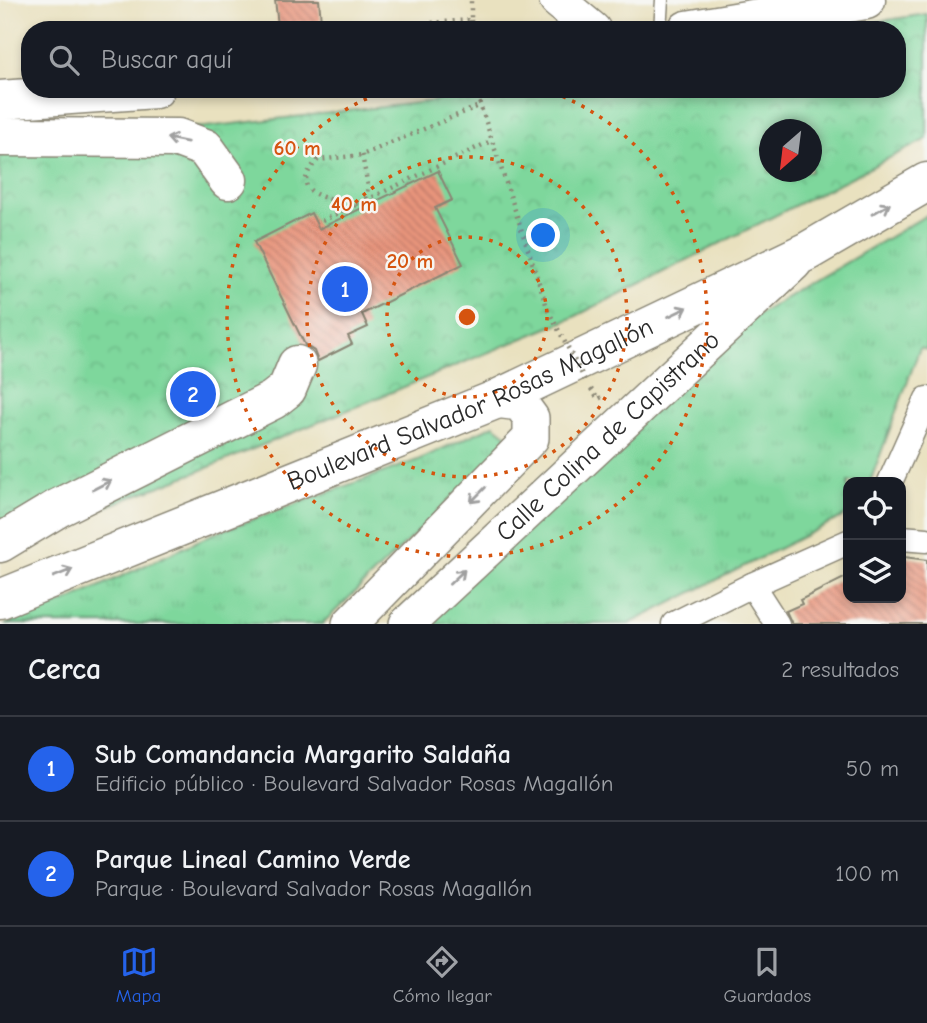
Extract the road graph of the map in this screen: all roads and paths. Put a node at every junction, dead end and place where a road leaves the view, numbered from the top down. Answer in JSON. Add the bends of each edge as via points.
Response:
{"nodes":[{"id":1,"x":471,"y":0,"type":"edge"},
{"id":2,"x":557,"y":0,"type":"edge"},
{"id":3,"x":662,"y":0,"type":"edge"},
{"id":4,"x":866,"y":0,"type":"edge"},
{"id":5,"x":471,"y":20,"type":"joint"},
{"id":6,"x":457,"y":21,"type":"edge"},
{"id":7,"x":582,"y":21,"type":"edge"},
{"id":8,"x":661,"y":21,"type":"edge"},
{"id":9,"x":741,"y":21,"type":"edge"},
{"id":10,"x":28,"y":98,"type":"edge"},
{"id":11,"x":476,"y":98,"type":"edge"},
{"id":12,"x":0,"y":100,"type":"edge"},
{"id":13,"x":479,"y":106,"type":"junction"},
{"id":14,"x":0,"y":136,"type":"edge"},
{"id":15,"x":491,"y":141,"type":"junction"},
{"id":16,"x":362,"y":155,"type":"junction"},
{"id":17,"x":228,"y":180,"type":"dead end"},
{"id":18,"x":927,"y":183,"type":"edge"},
{"id":19,"x":365,"y":200,"type":"junction"},
{"id":20,"x":358,"y":204,"type":"junction"},
{"id":21,"x":322,"y":221,"type":"dead end"},
{"id":22,"x":808,"y":251,"type":"junction"},
{"id":23,"x":297,"y":365,"type":"dead end"},
{"id":24,"x":609,"y":394,"type":"dead end"},
{"id":25,"x":927,"y":398,"type":"edge"},
{"id":26,"x":495,"y":400,"type":"junction"},
{"id":27,"x":519,"y":454,"type":"junction"},
{"id":28,"x":892,"y":477,"type":"edge"},
{"id":29,"x":555,"y":485,"type":"junction"},
{"id":30,"x":906,"y":538,"type":"edge"},
{"id":31,"x":927,"y":540,"type":"edge"},
{"id":32,"x":0,"y":543,"type":"edge"},
{"id":33,"x":843,"y":544,"type":"edge"},
{"id":34,"x":752,"y":585,"type":"junction"},
{"id":35,"x":0,"y":599,"type":"edge"},
{"id":36,"x":350,"y":624,"type":"edge"},
{"id":37,"x":407,"y":624,"type":"edge"},
{"id":38,"x":674,"y":624,"type":"edge"},
{"id":39,"x":777,"y":624,"type":"edge"}],
"edges":[{"from":1,"to":5,"type":"path"},
{"from":2,"to":7,"type":"main road"},
{"from":3,"to":8,"type":"lane"},
{"from":4,"to":9,"type":"highway"},
{"from":5,"to":6,"type":"path"},
{"from":10,"to":12,"type":"highway"},
{"from":11,"to":13,"type":"path"},
{"from":13,"to":15,"type":"path"},
{"from":13,"to":16,"type":"path"},
{"from":17,"to":14,"type":"highway","one_way":true,"via":[[205,149],[178,138]]},
{"from":15,"to":19,"type":"path"},
{"from":15,"to":24,"type":"path","bridge":true,"via":[[548,310],[598,399]]},
{"from":16,"to":19,"type":"path","via":[[368,186]]},
{"from":16,"to":20,"type":"path","via":[[318,160],[307,170],[305,180],[311,191],[324,199]]},
{"from":22,"to":18,"type":"highway","name":"Boulevard Salvador Rosas Magallón","one_way":true},
{"from":19,"to":20,"type":"path"},
{"from":20,"to":21,"type":"path"},
{"from":26,"to":22,"type":"highway","name":"Boulevard Salvador Rosas Magallón","one_way":true},
{"from":22,"to":29,"type":"main road","name":"Calle Colina de Capistrano"},
{"from":32,"to":23,"type":"highway","one_way":true,"via":[[58,508],[273,400],[287,389]]},
{"from":25,"to":28,"type":"street"},
{"from":26,"to":27,"type":"main road","name":"Calle Colina de Capistrano","via":[[520,403],[531,418],[531,438]]},
{"from":35,"to":26,"type":"highway","name":"Boulevard Salvador Rosas Magallón","one_way":true},
{"from":27,"to":29,"type":"main road"},
{"from":27,"to":36,"type":"main road","name":"Calle Colina de Capistrano","one_way":true},
{"from":37,"to":29,"type":"main road","name":"Calle Colina de Capistrano","one_way":true},
{"from":30,"to":31,"type":"street"},
{"from":33,"to":34,"type":"street"},
{"from":34,"to":38,"type":"street"},
{"from":34,"to":39,"type":"street"}]}
